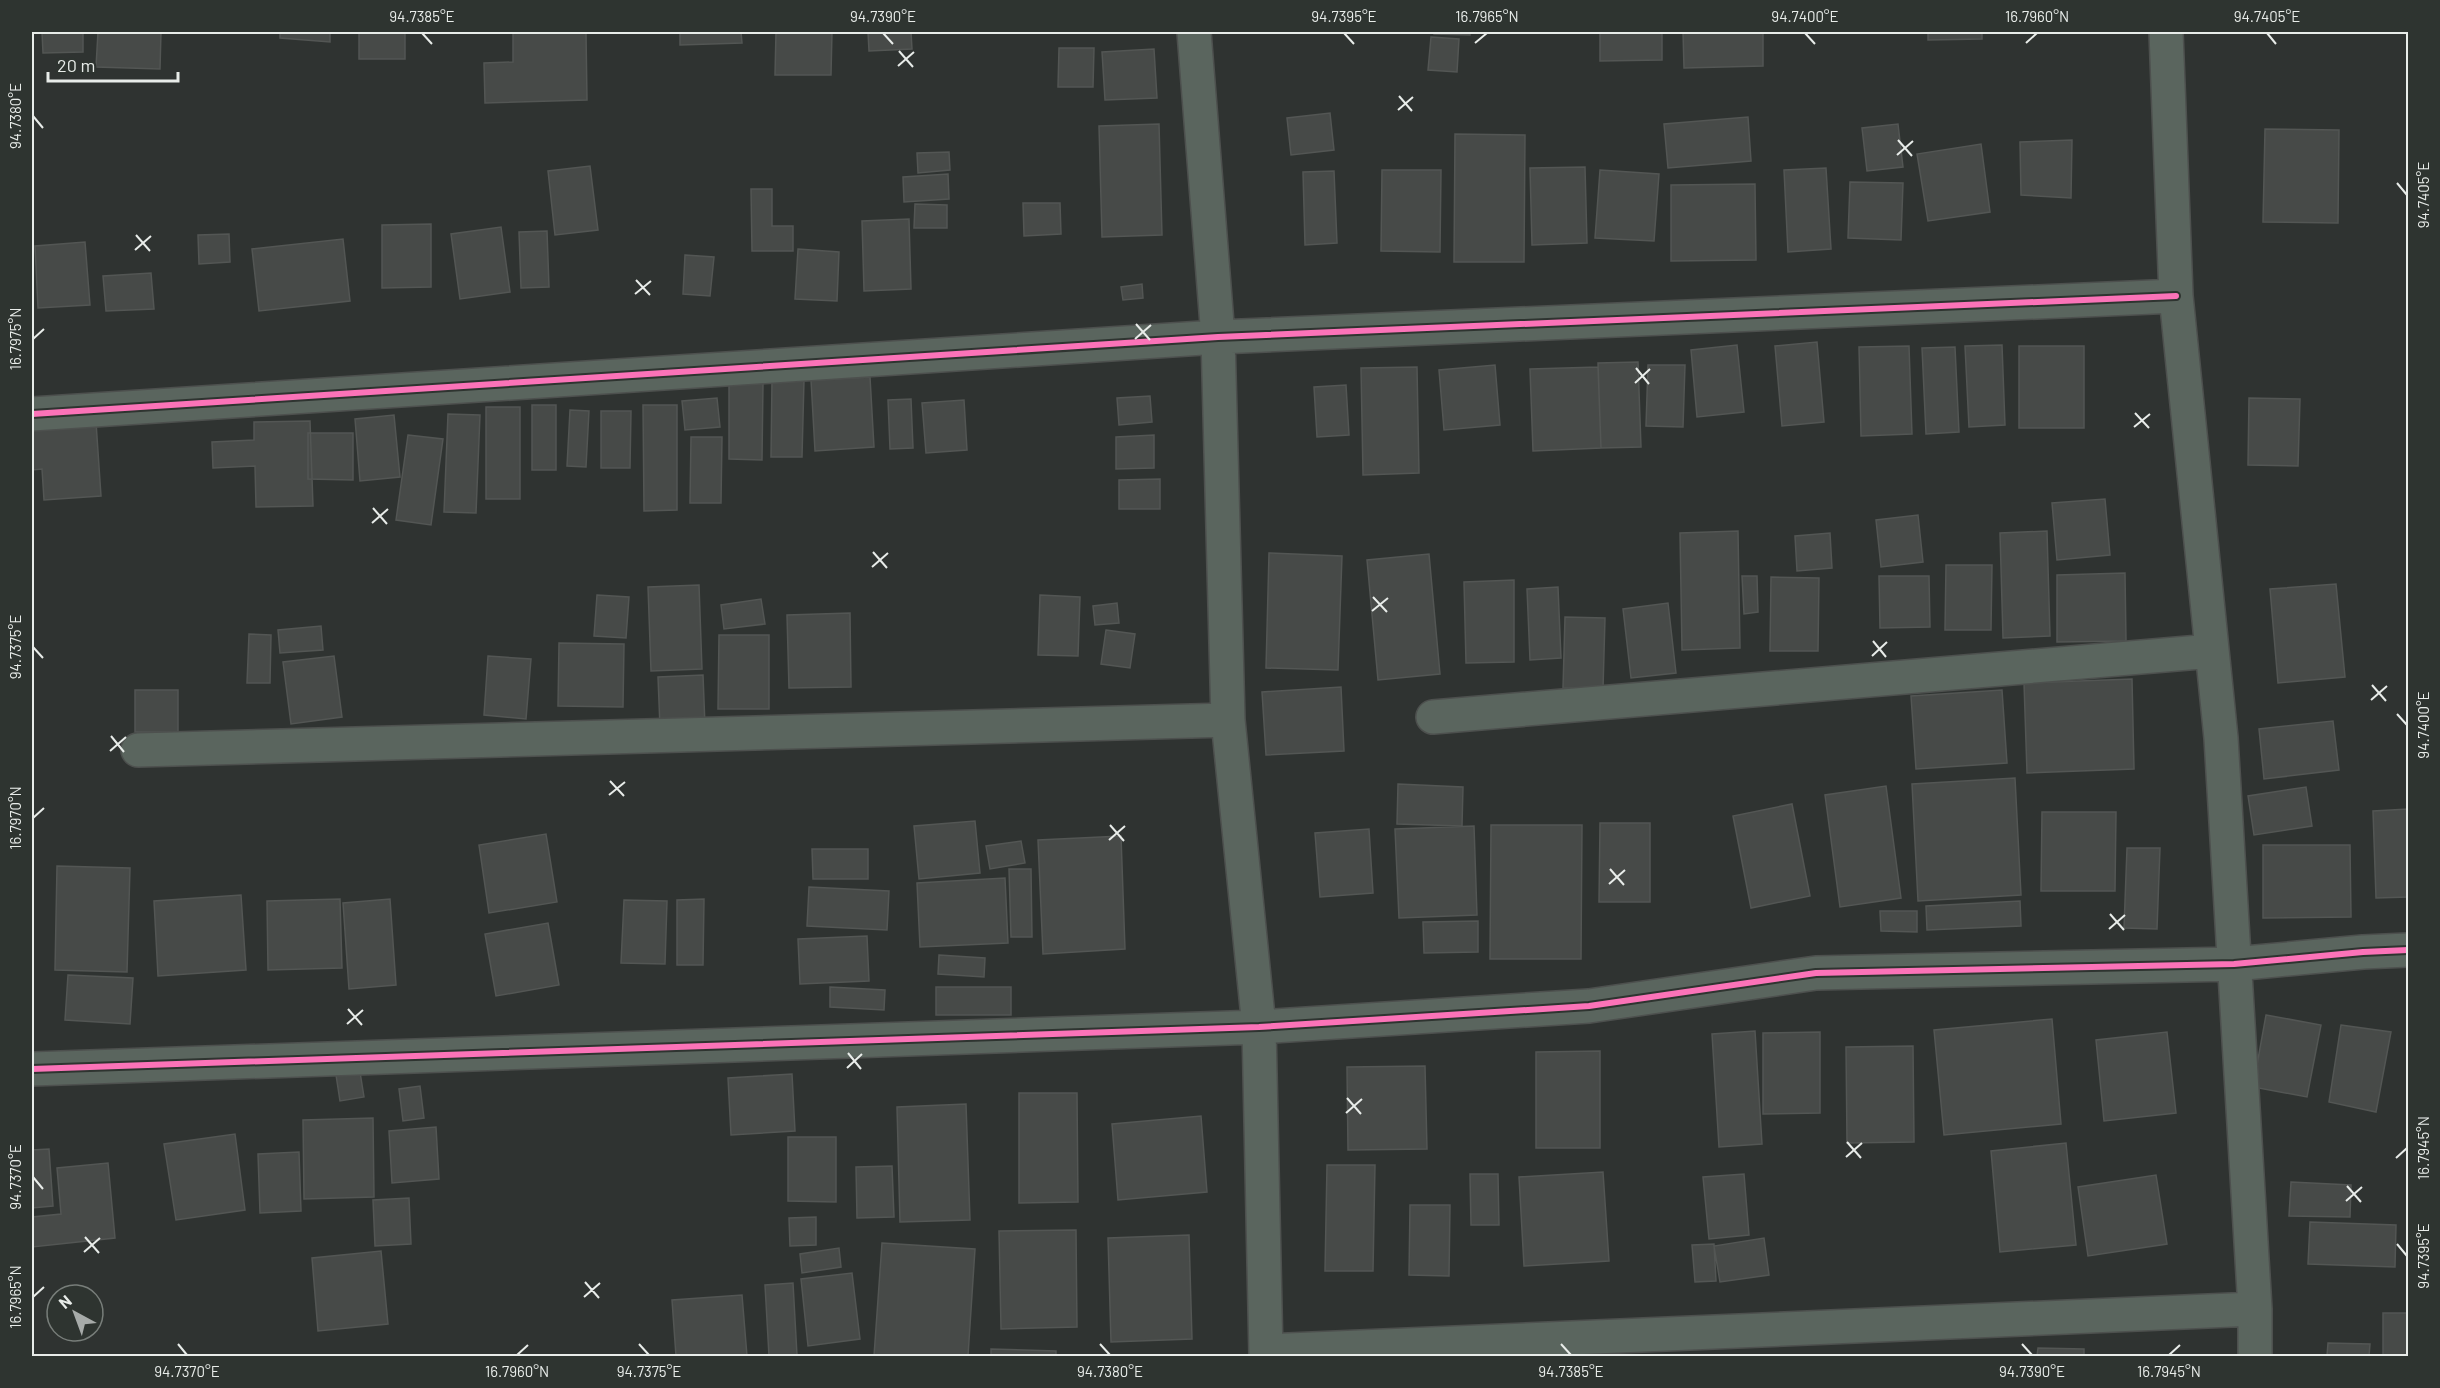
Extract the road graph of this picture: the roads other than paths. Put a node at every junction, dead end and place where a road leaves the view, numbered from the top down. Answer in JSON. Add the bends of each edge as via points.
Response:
{"nodes":[{"id":1,"x":1194,"y":32,"type":"edge"},
{"id":2,"x":2166,"y":32,"type":"edge"},
{"id":3,"x":2176,"y":296,"type":"junction"},
{"id":4,"x":1218,"y":337,"type":"junction"},
{"id":5,"x":32,"y":414,"type":"edge"},
{"id":6,"x":2212,"y":651,"type":"junction"},
{"id":7,"x":1433,"y":717,"type":"dead end"},
{"id":8,"x":1228,"y":720,"type":"junction"},
{"id":9,"x":138,"y":750,"type":"dead end"},
{"id":10,"x":2409,"y":950,"type":"edge"},
{"id":11,"x":2234,"y":964,"type":"junction"},
{"id":12,"x":1259,"y":1027,"type":"junction"},
{"id":13,"x":32,"y":1069,"type":"edge"},
{"id":14,"x":2255,"y":1309,"type":"junction"},
{"id":15,"x":1266,"y":1353,"type":"edge"},
{"id":16,"x":2255,"y":1356,"type":"edge"}],
"edges":[{"from":1,"to":4,"type":"street"},
{"from":2,"to":3,"type":"street"},
{"from":3,"to":4,"type":"street"},
{"from":3,"to":6,"type":"street"},
{"from":4,"to":5,"type":"street"},
{"from":4,"to":8,"type":"street"},
{"from":6,"to":7,"type":"street"},
{"from":6,"to":11,"type":"street"},
{"from":8,"to":9,"type":"street"},
{"from":8,"to":12,"type":"street"},
{"from":10,"to":11,"type":"street"},
{"from":11,"to":12,"type":"street","via":[[1816,973],[1589,1006]]},
{"from":11,"to":14,"type":"street"},
{"from":12,"to":13,"type":"street"},
{"from":12,"to":15,"type":"street"},
{"from":14,"to":15,"type":"street"},
{"from":14,"to":16,"type":"street"}]}
